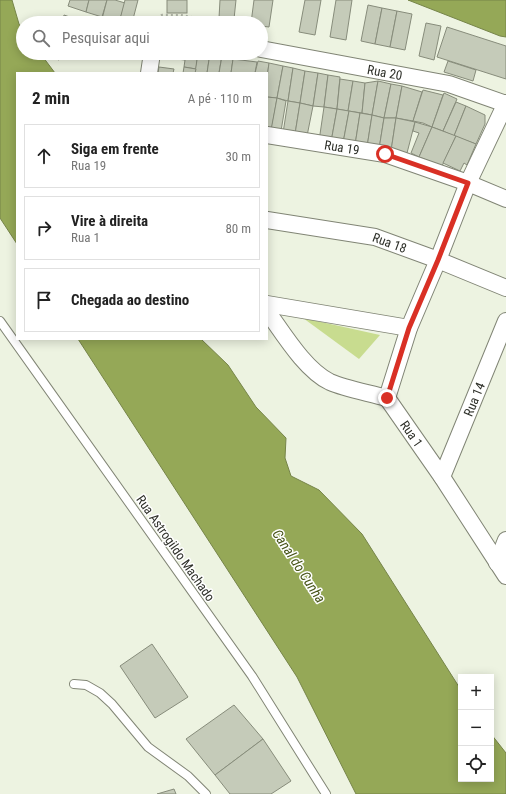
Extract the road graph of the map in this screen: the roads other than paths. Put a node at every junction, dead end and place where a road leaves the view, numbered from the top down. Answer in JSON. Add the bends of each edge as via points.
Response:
{"nodes":[{"id":1,"x":268,"y":50,"type":"edge"},
{"id":2,"x":151,"y":60,"type":"edge"},
{"id":3,"x":149,"y":72,"type":"edge"},
{"id":4,"x":506,"y":103,"type":"edge"},
{"id":5,"x":268,"y":135,"type":"edge"},
{"id":6,"x":468,"y":183,"type":"junction"},
{"id":7,"x":506,"y":199,"type":"edge"},
{"id":8,"x":268,"y":220,"type":"edge"},
{"id":9,"x":438,"y":260,"type":"junction"},
{"id":10,"x":506,"y":288,"type":"edge"},
{"id":11,"x":268,"y":304,"type":"edge"},
{"id":12,"x":268,"y":312,"type":"edge"},
{"id":13,"x":0,"y":321,"type":"edge"},
{"id":14,"x":506,"y":321,"type":"edge"},
{"id":15,"x":409,"y":328,"type":"junction"},
{"id":16,"x":387,"y":398,"type":"junction"},
{"id":17,"x":442,"y":477,"type":"junction"},
{"id":18,"x":506,"y":540,"type":"edge"},
{"id":19,"x":501,"y":569,"type":"edge"},
{"id":20,"x":74,"y":684,"type":"dead end"},
{"id":21,"x":206,"y":794,"type":"edge"},
{"id":22,"x":326,"y":794,"type":"edge"}],
"edges":[{"from":1,"to":4,"type":"street","name":"Rua 20","via":[[449,84]]},
{"from":2,"to":3,"type":"street"},
{"from":4,"to":6,"type":"street"},
{"from":5,"to":6,"type":"street","name":"Rua 19","via":[[385,154]]},
{"from":6,"to":7,"type":"street","name":"Rua 19"},
{"from":6,"to":9,"type":"street"},
{"from":8,"to":9,"type":"street","name":"Rua 18","via":[[375,237]]},
{"from":9,"to":10,"type":"street","name":"Rua 18"},
{"from":9,"to":15,"type":"street"},
{"from":11,"to":15,"type":"street"},
{"from":12,"to":16,"type":"street","via":[[301,357],[317,373],[330,382]]},
{"from":13,"to":22,"type":"lane","name":"Rua Astrogildo Machado","via":[[252,676]]},
{"from":14,"to":17,"type":"street","name":"Rua 14"},
{"from":15,"to":16,"type":"street"},
{"from":16,"to":17,"type":"street","name":"Rua 1"},
{"from":17,"to":19,"type":"street","name":"Rua 1"},
{"from":18,"to":19,"type":"street"},
{"from":20,"to":21,"type":"lane","via":[[86,686],[100,693],[148,747],[188,776]]}]}
